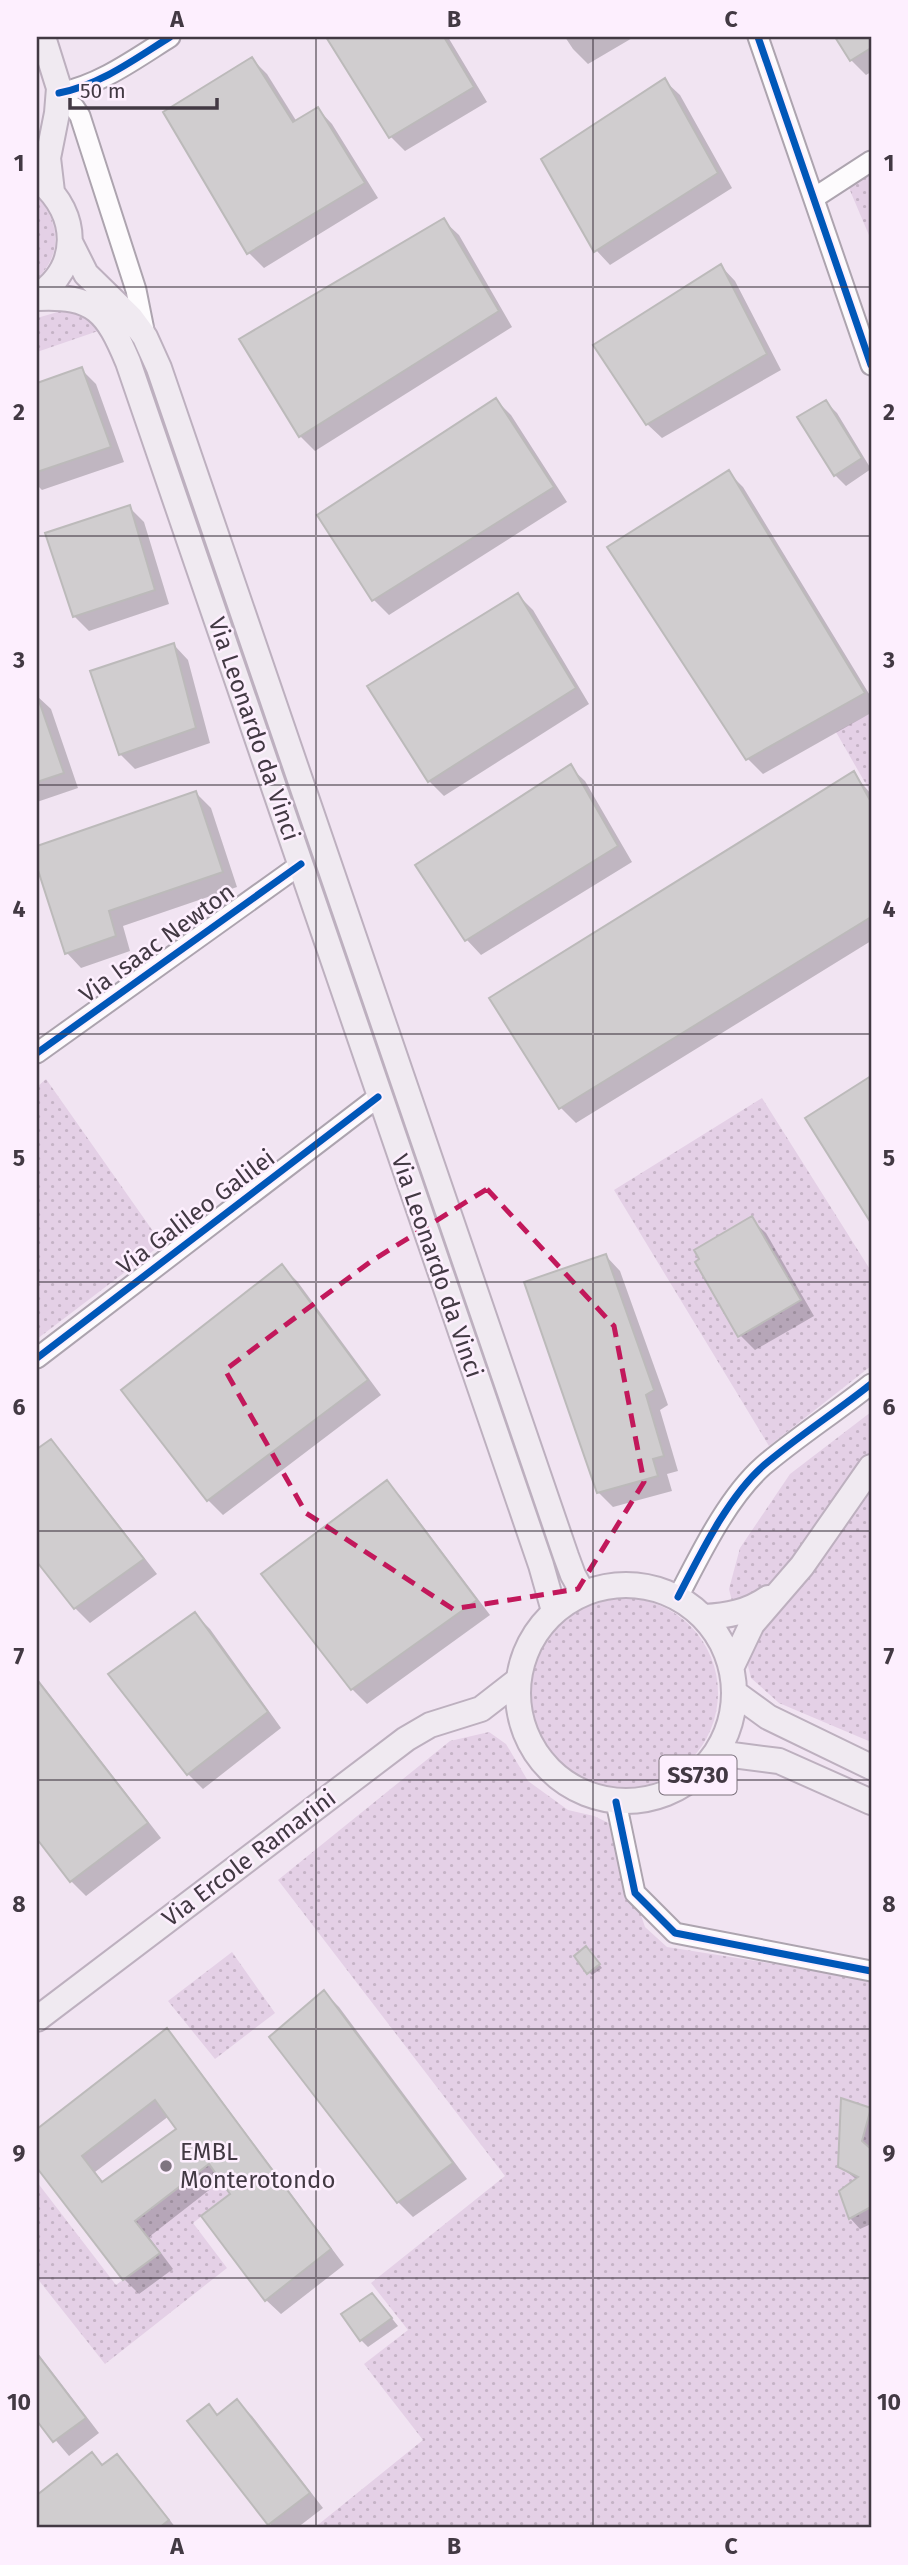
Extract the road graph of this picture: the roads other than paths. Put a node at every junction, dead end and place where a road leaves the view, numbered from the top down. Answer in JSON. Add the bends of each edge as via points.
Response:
{"nodes":[{"id":1,"x":43,"y":37,"type":"edge"},
{"id":2,"x":170,"y":37,"type":"edge"},
{"id":3,"x":758,"y":37,"type":"edge"},
{"id":4,"x":59,"y":97,"type":"junction"},
{"id":5,"x":871,"y":161,"type":"edge"},
{"id":6,"x":44,"y":186,"type":"edge"},
{"id":7,"x":814,"y":198,"type":"junction"},
{"id":8,"x":70,"y":242,"type":"junction"},
{"id":9,"x":37,"y":297,"type":"edge"},
{"id":10,"x":145,"y":337,"type":"junction"},
{"id":11,"x":871,"y":365,"type":"edge"},
{"id":12,"x":301,"y":864,"type":"junction"},
{"id":13,"x":37,"y":1053,"type":"edge"},
{"id":14,"x":378,"y":1097,"type":"junction"},
{"id":15,"x":37,"y":1358,"type":"edge"},
{"id":16,"x":871,"y":1384,"type":"edge"},
{"id":17,"x":871,"y":1467,"type":"edge"},
{"id":18,"x":782,"y":1587,"type":"junction"},
{"id":19,"x":583,"y":1592,"type":"junction"},
{"id":20,"x":678,"y":1597,"type":"junction"},
{"id":21,"x":554,"y":1611,"type":"junction"},
{"id":22,"x":704,"y":1617,"type":"junction"},
{"id":23,"x":732,"y":1665,"type":"junction"},
{"id":24,"x":517,"y":1681,"type":"junction"},
{"id":25,"x":735,"y":1693,"type":"junction"},
{"id":26,"x":471,"y":1714,"type":"junction"},
{"id":27,"x":525,"y":1736,"type":"junction"},
{"id":28,"x":718,"y":1753,"type":"junction"},
{"id":29,"x":871,"y":1767,"type":"edge"},
{"id":30,"x":617,"y":1802,"type":"junction"},
{"id":31,"x":871,"y":1802,"type":"edge"},
{"id":32,"x":871,"y":1971,"type":"edge"},
{"id":33,"x":37,"y":2020,"type":"edge"}],
"edges":[{"from":1,"to":4,"type":"main road","name":"Via Leonardo da Vinci"},
{"from":2,"to":4,"type":"street","via":[[100,80]]},
{"from":3,"to":7,"type":"street"},
{"from":4,"to":6,"type":"main road","name":"Via Leonardo da Vinci"},
{"from":4,"to":10,"type":"street","name":"Via Leonardo da Vinci","via":[[80,117],[136,290]]},
{"from":5,"to":7,"type":"street"},
{"from":6,"to":8,"type":"main road","name":"Via Leonardo da Vinci","via":[[66,215]]},
{"from":7,"to":11,"type":"street"},
{"from":8,"to":9,"type":"main road","via":[[55,281]]},
{"from":8,"to":10,"type":"main road","name":"Via Leonardo da Vinci","via":[[86,274]]},
{"from":9,"to":12,"type":"main road","name":"Via Leonardo da Vinci","via":[[90,305],[115,332]]},
{"from":10,"to":19,"type":"main road","name":"Via Leonardo da Vinci","via":[[164,381],[566,1556]]},
{"from":12,"to":13,"type":"street","name":"Via Isaac Newton"},
{"from":12,"to":14,"type":"main road","name":"Via Leonardo da Vinci"},
{"from":14,"to":15,"type":"street","name":"Via Galileo Galilei"},
{"from":14,"to":21,"type":"main road","name":"Via Leonardo da Vinci"},
{"from":16,"to":20,"type":"street","via":[[762,1467],[719,1524]]},
{"from":17,"to":18,"type":"main road","via":[[822,1539]]},
{"from":18,"to":22,"type":"main road","via":[[742,1612]]},
{"from":18,"to":23,"type":"main road","via":[[752,1624]]},
{"from":19,"to":20,"type":"main road","number":"SS730","via":[[617,1584],[650,1587]]},
{"from":19,"to":21,"type":"main road","number":"SS730"},
{"from":20,"to":22,"type":"main road","number":"SS730"},
{"from":21,"to":24,"type":"main road","number":"SS730","via":[[536,1631]]},
{"from":22,"to":23,"type":"main road","number":"SS730","via":[[721,1639]]},
{"from":23,"to":25,"type":"main road","number":"SS730"},
{"from":24,"to":26,"type":"main road","name":"Via Ercole Ramarini"},
{"from":24,"to":27,"type":"main road","number":"SS730"},
{"from":25,"to":28,"type":"main road","number":"SS730","via":[[731,1724]]},
{"from":25,"to":29,"type":"main road","via":[[768,1717]]},
{"from":26,"to":27,"type":"main road","via":[[495,1719]]},
{"from":26,"to":33,"type":"main road","name":"Via Ercole Ramarini","via":[[430,1725],[406,1739]]},
{"from":27,"to":30,"type":"main road","number":"SS730","via":[[541,1761],[562,1781],[588,1795]]},
{"from":28,"to":30,"type":"main road","number":"SS730","via":[[698,1775],[674,1791],[646,1800]]},
{"from":28,"to":31,"type":"main road","number":"SS730","via":[[779,1761]]},
{"from":30,"to":32,"type":"street","via":[[635,1893],[676,1933]]}]}
